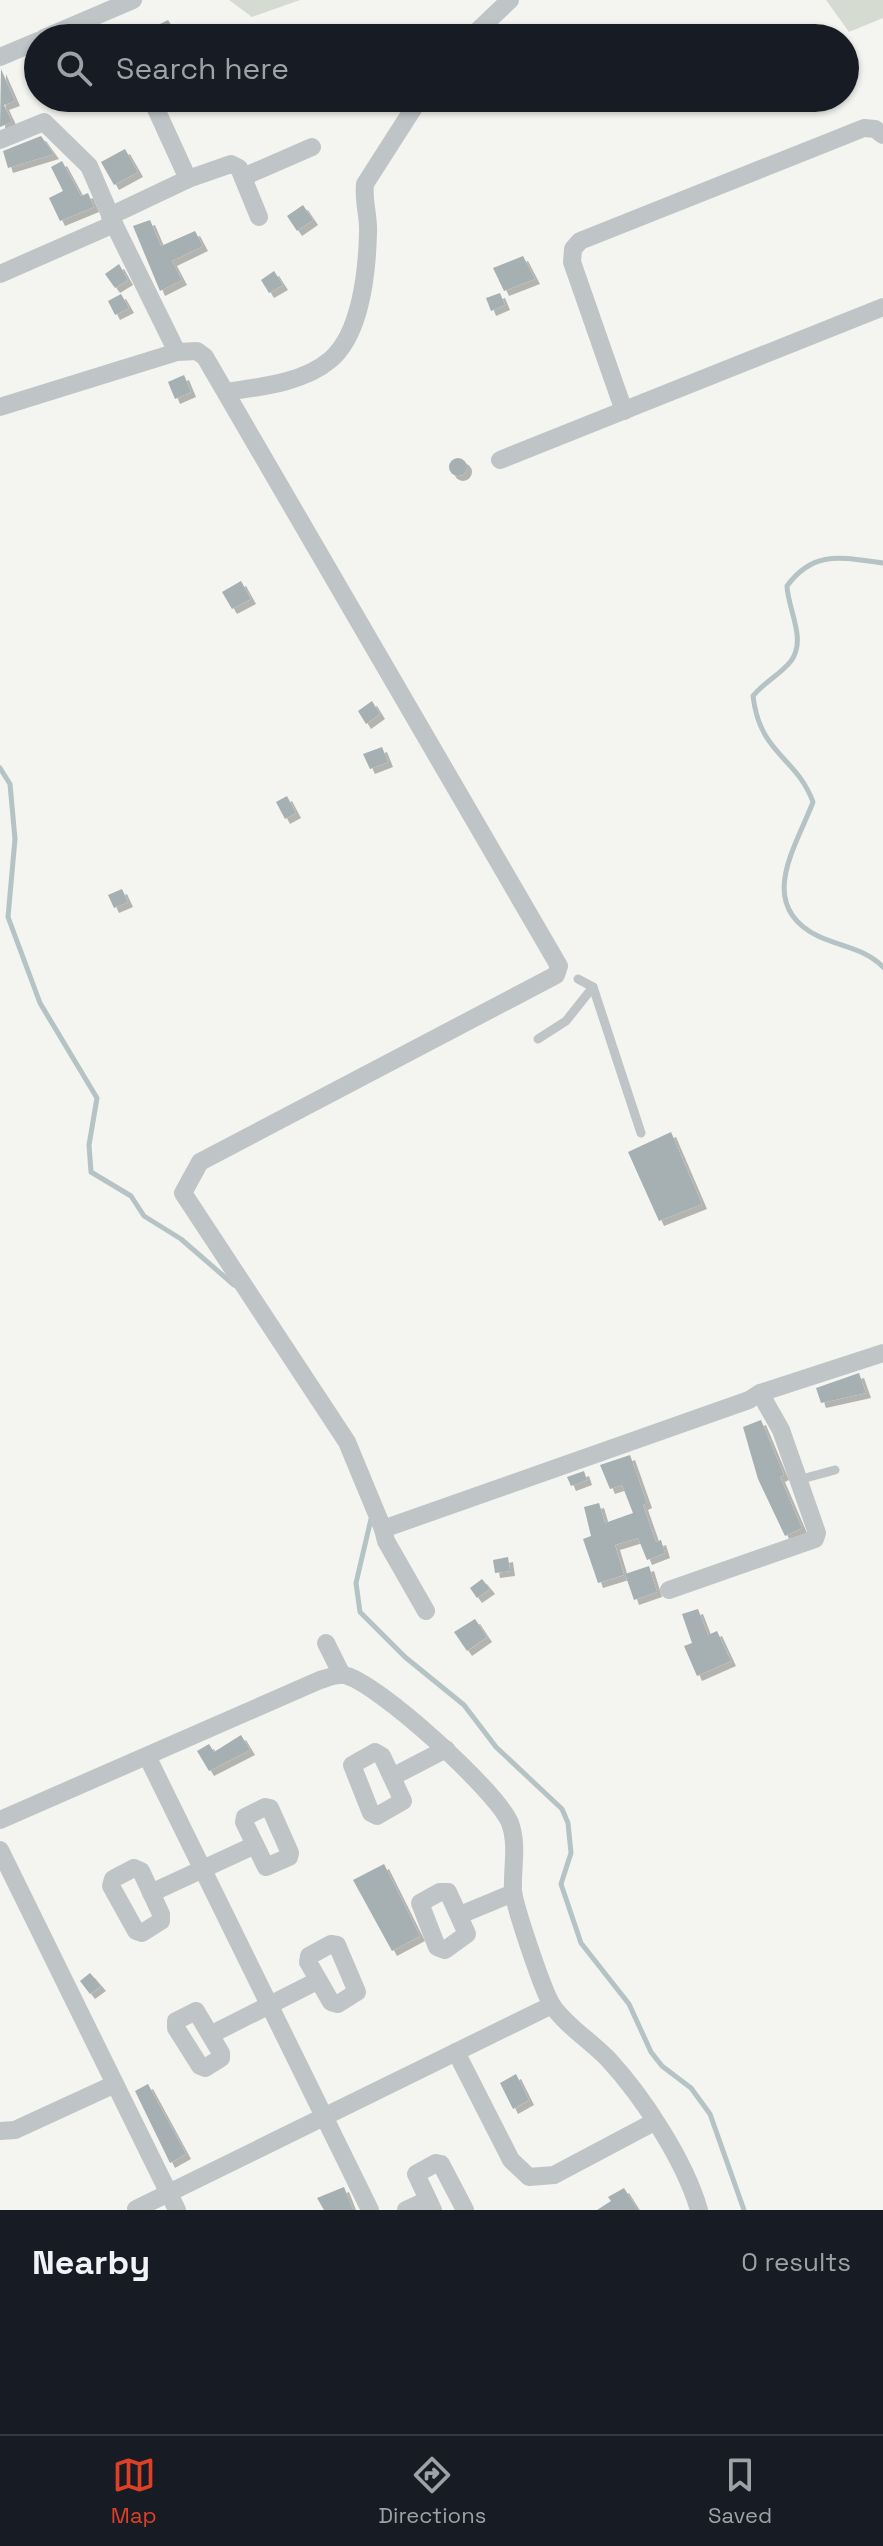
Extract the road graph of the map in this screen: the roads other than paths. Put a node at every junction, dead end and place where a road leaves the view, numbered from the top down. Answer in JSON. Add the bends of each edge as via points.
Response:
{"nodes":[{"id":1,"x":133,"y":0,"type":"edge"},
{"id":2,"x":510,"y":0,"type":"edge"},
{"id":3,"x":77,"y":24,"type":"edge"},
{"id":4,"x":485,"y":24,"type":"edge"},
{"id":5,"x":24,"y":47,"type":"edge"},
{"id":6,"x":0,"y":57,"type":"edge"},
{"id":7,"x":157,"y":112,"type":"edge"},
{"id":8,"x":411,"y":112,"type":"edge"},
{"id":9,"x":883,"y":135,"type":"edge"},
{"id":10,"x":0,"y":140,"type":"edge"},
{"id":11,"x":312,"y":147,"type":"dead end"},
{"id":12,"x":243,"y":177,"type":"junction"},
{"id":13,"x":188,"y":179,"type":"junction"},
{"id":14,"x":259,"y":217,"type":"dead end"},
{"id":15,"x":112,"y":220,"type":"junction"},
{"id":16,"x":0,"y":274,"type":"edge"},
{"id":17,"x":883,"y":307,"type":"edge"},
{"id":18,"x":177,"y":352,"type":"junction"},
{"id":19,"x":226,"y":392,"type":"junction"},
{"id":20,"x":0,"y":407,"type":"edge"},
{"id":21,"x":624,"y":411,"type":"junction"},
{"id":22,"x":500,"y":460,"type":"dead end"},
{"id":23,"x":578,"y":979,"type":"dead end"},
{"id":24,"x":593,"y":987,"type":"junction"},
{"id":25,"x":538,"y":1039,"type":"dead end"},
{"id":26,"x":641,"y":1133,"type":"dead end"},
{"id":27,"x":883,"y":1353,"type":"edge"},
{"id":28,"x":760,"y":1393,"type":"junction"},
{"id":29,"x":835,"y":1470,"type":"dead end"},
{"id":30,"x":798,"y":1480,"type":"junction"},
{"id":31,"x":383,"y":1529,"type":"junction"},
{"id":32,"x":669,"y":1590,"type":"dead end"},
{"id":33,"x":426,"y":1611,"type":"dead end"},
{"id":34,"x":326,"y":1643,"type":"dead end"},
{"id":35,"x":342,"y":1675,"type":"junction"},
{"id":36,"x":446,"y":1749,"type":"junction"},
{"id":37,"x":147,"y":1756,"type":"junction"},
{"id":38,"x":392,"y":1777,"type":"dead end"},
{"id":39,"x":0,"y":1820,"type":"edge"},
{"id":40,"x":255,"y":1845,"type":"dead end"},
{"id":41,"x":0,"y":1850,"type":"edge"},
{"id":42,"x":202,"y":1869,"type":"junction"},
{"id":43,"x":151,"y":1893,"type":"dead end"},
{"id":44,"x":513,"y":1893,"type":"junction"},
{"id":45,"x":460,"y":1915,"type":"dead end"},
{"id":46,"x":317,"y":1981,"type":"dead end"},
{"id":47,"x":552,"y":2005,"type":"junction"},
{"id":48,"x":270,"y":2007,"type":"junction"},
{"id":49,"x":212,"y":2034,"type":"dead end"},
{"id":50,"x":456,"y":2052,"type":"junction"},
{"id":51,"x":115,"y":2084,"type":"junction"},
{"id":52,"x":324,"y":2117,"type":"junction"},
{"id":53,"x":654,"y":2122,"type":"junction"},
{"id":54,"x":0,"y":2131,"type":"edge"},
{"id":55,"x":173,"y":2202,"type":"edge"},
{"id":56,"x":430,"y":2205,"type":"edge"},
{"id":57,"x":694,"y":2208,"type":"edge"},
{"id":58,"x":136,"y":2209,"type":"edge"},
{"id":59,"x":370,"y":2210,"type":"edge"},
{"id":60,"x":406,"y":2210,"type":"edge"},
{"id":61,"x":465,"y":2210,"type":"edge"}],
"edges":[{"from":1,"to":3,"type":"street"},
{"from":2,"to":4,"type":"street"},
{"from":5,"to":6,"type":"street"},
{"from":7,"to":13,"type":"street"},
{"from":8,"to":19,"type":"street","via":[[365,184],[365,259],[355,317],[345,340],[332,359],[314,371]]},
{"from":9,"to":21,"type":"street","via":[[864,128],[580,241],[572,262]]},
{"from":10,"to":15,"type":"street","via":[[44,122],[89,166]]},
{"from":11,"to":12,"type":"street"},
{"from":12,"to":13,"type":"street","via":[[231,164]]},
{"from":12,"to":14,"type":"street"},
{"from":13,"to":15,"type":"street"},
{"from":15,"to":16,"type":"street"},
{"from":15,"to":18,"type":"street"},
{"from":17,"to":21,"type":"street"},
{"from":18,"to":19,"type":"street","via":[[197,351],[205,357]]},
{"from":18,"to":20,"type":"street"},
{"from":19,"to":31,"type":"street","via":[[563,970],[200,1162],[183,1193],[347,1442]]},
{"from":21,"to":22,"type":"street"},
{"from":23,"to":24,"type":"lane"},
{"from":24,"to":25,"type":"lane","via":[[566,1021]]},
{"from":24,"to":26,"type":"lane"},
{"from":27,"to":28,"type":"street"},
{"from":28,"to":30,"type":"street","via":[[781,1430]]},
{"from":28,"to":31,"type":"street"},
{"from":29,"to":30,"type":"lane"},
{"from":30,"to":32,"type":"street","via":[[815,1539]]},
{"from":31,"to":33,"type":"street"},
{"from":34,"to":35,"type":"street"},
{"from":35,"to":36,"type":"street","via":[[360,1682]]},
{"from":35,"to":37,"type":"street"},
{"from":36,"to":38,"type":"street"},
{"from":36,"to":44,"type":"street","via":[[509,1821],[515,1844]]},
{"from":37,"to":39,"type":"street"},
{"from":37,"to":42,"type":"street"},
{"from":40,"to":42,"type":"street"},
{"from":41,"to":51,"type":"street"},
{"from":42,"to":43,"type":"street"},
{"from":42,"to":48,"type":"street"},
{"from":44,"to":45,"type":"street"},
{"from":44,"to":47,"type":"street"},
{"from":46,"to":48,"type":"street"},
{"from":47,"to":50,"type":"street"},
{"from":47,"to":53,"type":"street","via":[[610,2062]]},
{"from":48,"to":49,"type":"street"},
{"from":48,"to":52,"type":"street"},
{"from":50,"to":52,"type":"street"},
{"from":50,"to":53,"type":"street","via":[[511,2160],[529,2177],[554,2175]]},
{"from":51,"to":54,"type":"street","via":[[15,2130]]},
{"from":51,"to":55,"type":"street"},
{"from":52,"to":55,"type":"street"},
{"from":52,"to":59,"type":"street"},
{"from":53,"to":57,"type":"street","via":[[680,2163]]},
{"from":55,"to":58,"type":"street"},
{"from":56,"to":60,"type":"street"},
{"from":56,"to":61,"type":"street","via":[[416,2174],[436,2163]]}]}
